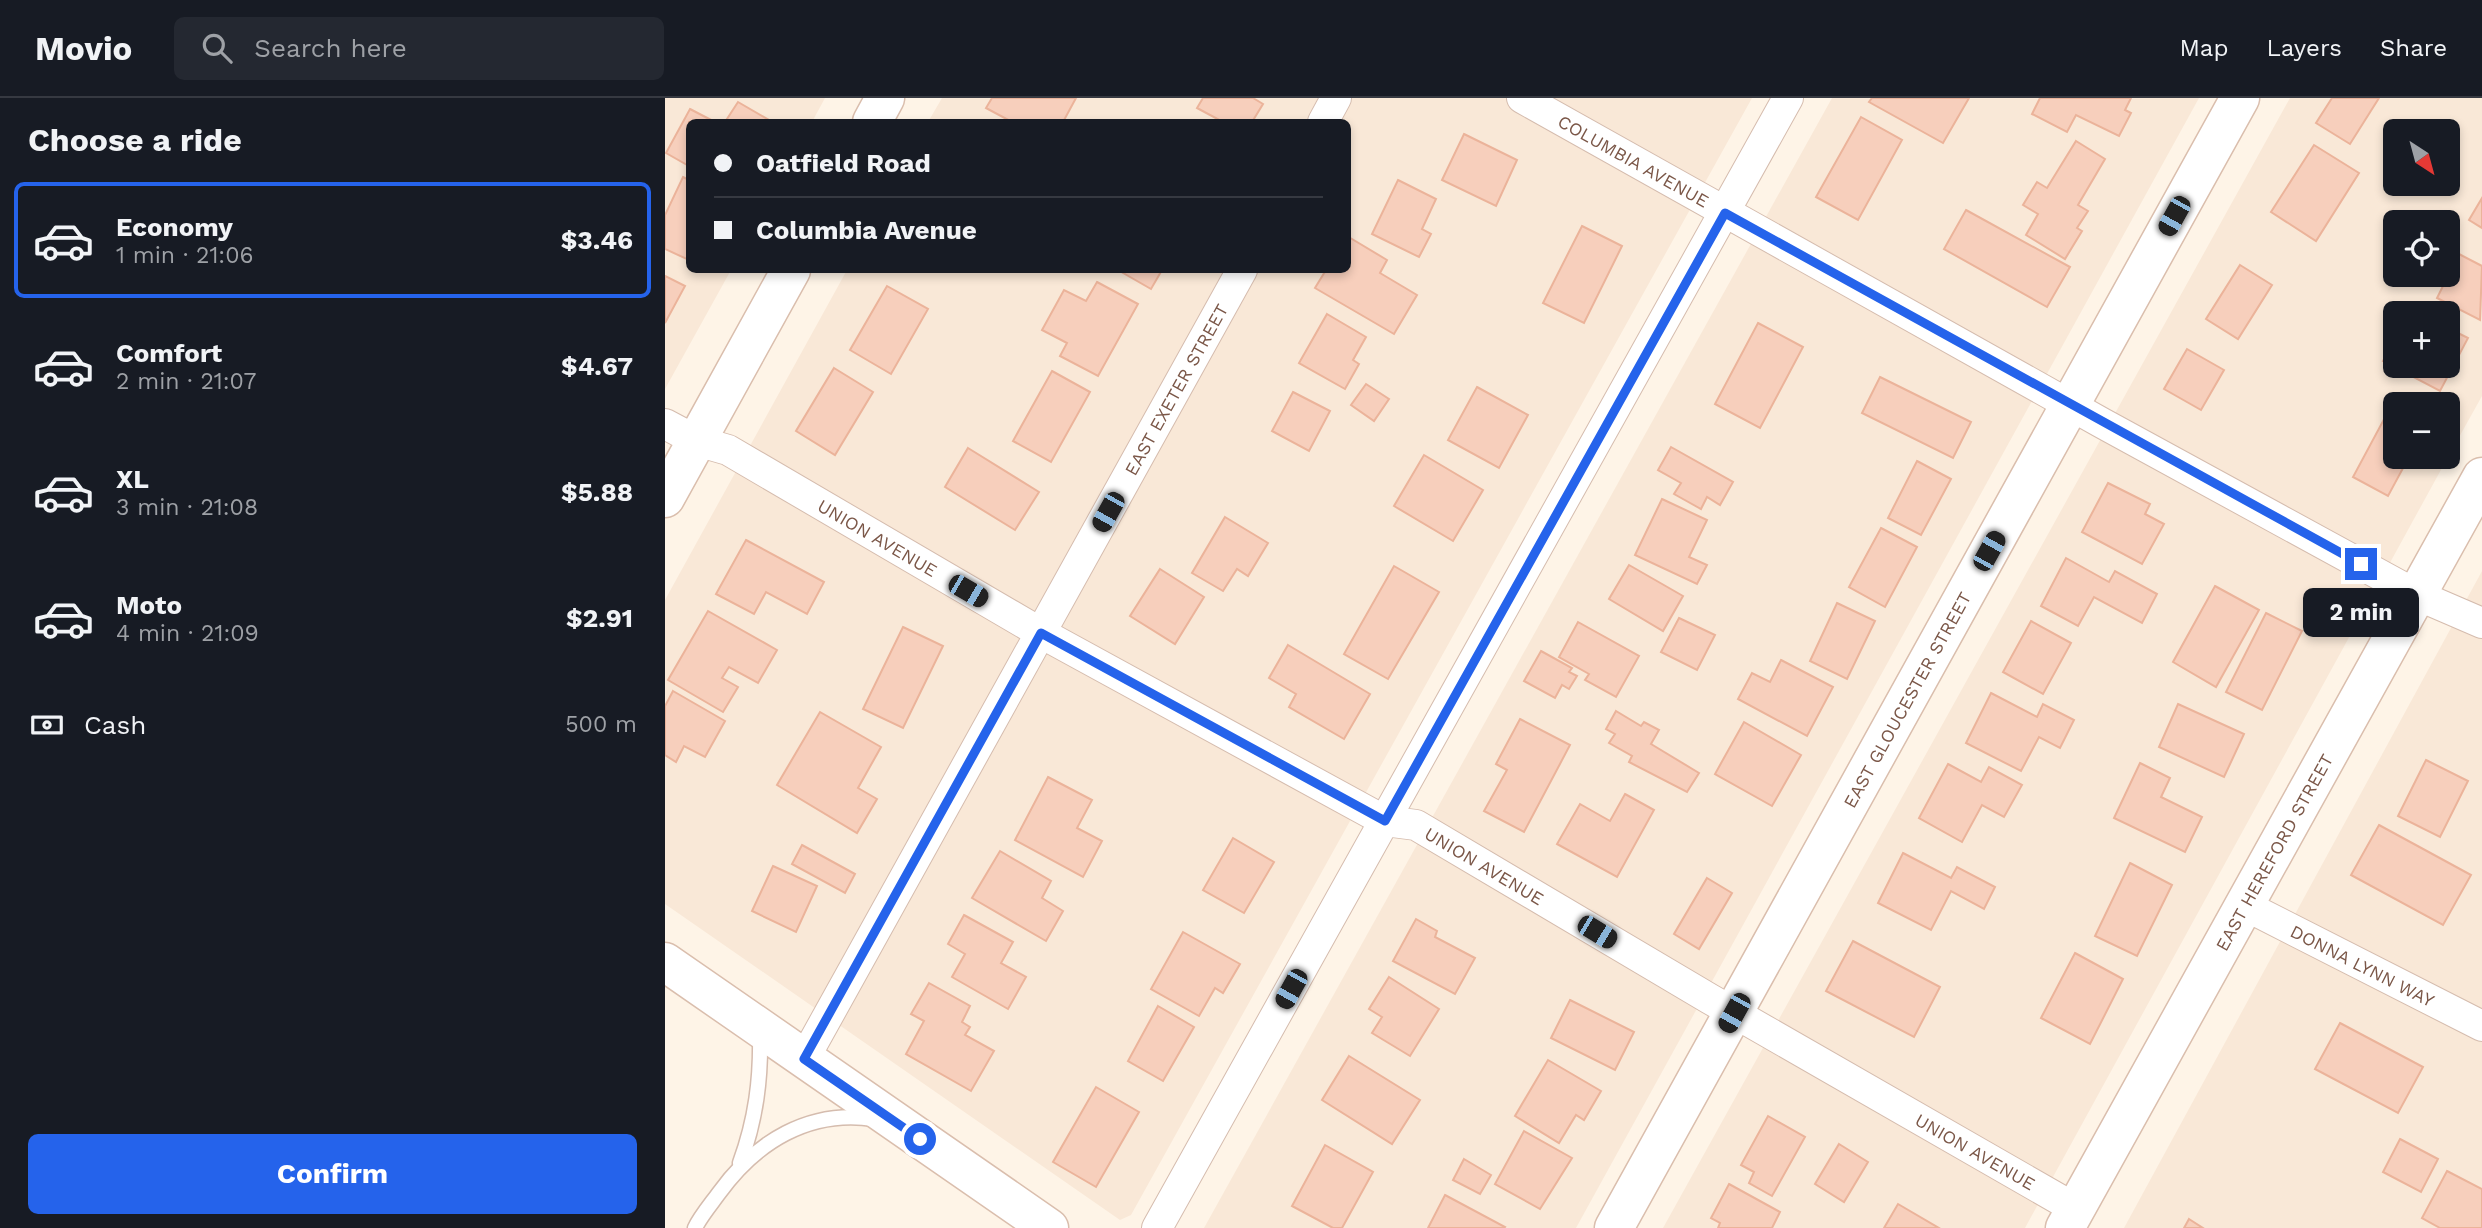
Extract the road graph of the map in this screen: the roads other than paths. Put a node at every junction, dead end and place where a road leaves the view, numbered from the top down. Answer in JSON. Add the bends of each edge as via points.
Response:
{"nodes":[{"id":1,"x":885,"y":98,"type":"edge"},
{"id":2,"x":1336,"y":98,"type":"edge"},
{"id":3,"x":1522,"y":98,"type":"edge"},
{"id":4,"x":1788,"y":98,"type":"edge"},
{"id":5,"x":2239,"y":98,"type":"edge"},
{"id":6,"x":874,"y":119,"type":"edge"},
{"id":7,"x":1325,"y":119,"type":"edge"},
{"id":8,"x":1725,"y":213,"type":"junction"},
{"id":9,"x":789,"y":273,"type":"edge"},
{"id":10,"x":1239,"y":273,"type":"edge"},
{"id":11,"x":2070,"y":405,"type":"junction"},
{"id":12,"x":681,"y":432,"type":"edge"},
{"id":13,"x":2482,"y":477,"type":"edge"},
{"id":14,"x":665,"y":498,"type":"edge"},
{"id":15,"x":2417,"y":595,"type":"junction"},
{"id":16,"x":2482,"y":623,"type":"edge"},
{"id":17,"x":1041,"y":633,"type":"junction"},
{"id":18,"x":1385,"y":821,"type":"junction"},
{"id":19,"x":2243,"y":905,"type":"junction"},
{"id":20,"x":665,"y":962,"type":"edge"},
{"id":21,"x":1734,"y":1013,"type":"junction"},
{"id":22,"x":2482,"y":1026,"type":"edge"},
{"id":23,"x":760,"y":1029,"type":"junction"},
{"id":24,"x":804,"y":1059,"type":"junction"},
{"id":25,"x":897,"y":1123,"type":"junction"},
{"id":26,"x":740,"y":1165,"type":"junction"},
{"id":27,"x":2071,"y":1218,"type":"edge"},
{"id":28,"x":695,"y":1228,"type":"edge"},
{"id":29,"x":1049,"y":1228,"type":"edge"},
{"id":30,"x":1157,"y":1228,"type":"edge"},
{"id":31,"x":1614,"y":1228,"type":"edge"}],
"edges":[{"from":1,"to":6,"type":"street"},
{"from":2,"to":7,"type":"street"},
{"from":3,"to":8,"type":"street","name":"COLUMBIA AVENUE"},
{"from":4,"to":8,"type":"street"},
{"from":5,"to":11,"type":"street","name":"EAST GLOUCESTER STREET"},
{"from":8,"to":11,"type":"street","name":"COLUMBIA AVENUE"},
{"from":8,"to":18,"type":"street"},
{"from":9,"to":12,"type":"street"},
{"from":10,"to":17,"type":"street","name":"EAST EXETER STREET"},
{"from":11,"to":15,"type":"street","name":"COLUMBIA AVENUE"},
{"from":11,"to":21,"type":"street","name":"EAST GLOUCESTER STREET"},
{"from":12,"to":14,"type":"street"},
{"from":12,"to":17,"type":"street","name":"UNION AVENUE","via":[[728,450]]},
{"from":13,"to":15,"type":"street","name":"EAST HEREFORD STREET"},
{"from":15,"to":16,"type":"street","name":"COLUMBIA AVENUE"},
{"from":15,"to":19,"type":"street","name":"EAST HEREFORD STREET"},
{"from":17,"to":18,"type":"street","name":"UNION AVENUE"},
{"from":17,"to":24,"type":"street","name":"EAST EXETER STREET"},
{"from":18,"to":21,"type":"street","name":"UNION AVENUE","via":[[1416,825]]},
{"from":18,"to":30,"type":"street"},
{"from":19,"to":22,"type":"street","name":"DONNA LYNN WAY"},
{"from":19,"to":27,"type":"street","name":"EAST HEREFORD STREET"},
{"from":20,"to":23,"type":"street"},
{"from":21,"to":27,"type":"street","name":"UNION AVENUE"},
{"from":21,"to":31,"type":"street","name":"EAST GLOUCESTER STREET"},
{"from":23,"to":24,"type":"street"},
{"from":23,"to":26,"type":"lane","via":[[759,1097]]},
{"from":24,"to":25,"type":"street"},
{"from":25,"to":26,"type":"lane","via":[[866,1118],[798,1125]]},
{"from":25,"to":29,"type":"street"},
{"from":26,"to":28,"type":"lane"}]}
